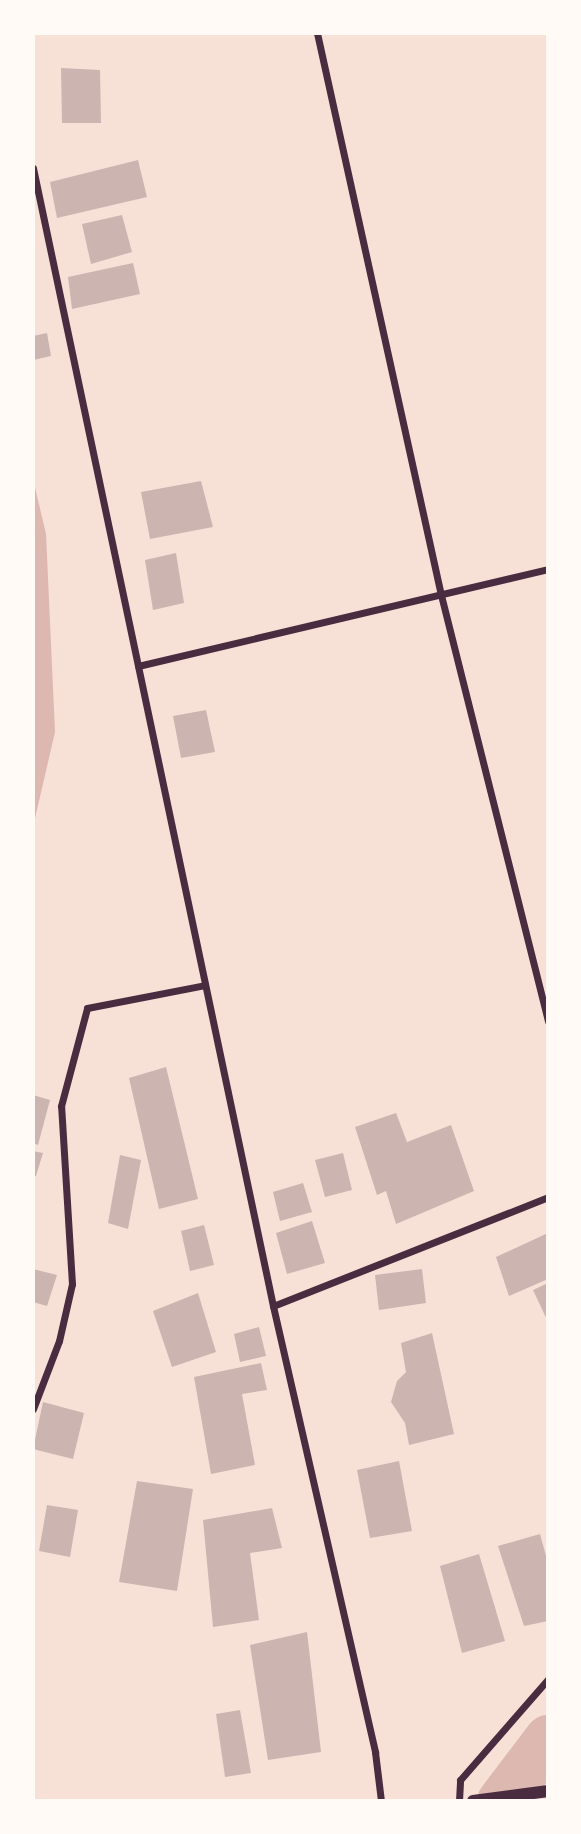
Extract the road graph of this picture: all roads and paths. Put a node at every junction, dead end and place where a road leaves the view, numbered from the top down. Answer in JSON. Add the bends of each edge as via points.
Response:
{"nodes":[{"id":1,"x":317,"y":33,"type":"edge"},
{"id":2,"x":33,"y":168,"type":"edge"},
{"id":3,"x":548,"y":569,"type":"edge"},
{"id":4,"x":441,"y":595,"type":"junction"},
{"id":5,"x":138,"y":666,"type":"junction"},
{"id":6,"x":205,"y":985,"type":"junction"},
{"id":7,"x":548,"y":1022,"type":"edge"},
{"id":8,"x":548,"y":1197,"type":"edge"},
{"id":9,"x":273,"y":1306,"type":"junction"},
{"id":10,"x":33,"y":1409,"type":"edge"},
{"id":11,"x":548,"y":1679,"type":"edge"},
{"id":12,"x":548,"y":1791,"type":"edge"},
{"id":13,"x":381,"y":1801,"type":"edge"},
{"id":14,"x":459,"y":1801,"type":"edge"},
{"id":15,"x":473,"y":1801,"type":"edge"}],
"edges":[{"from":1,"to":4,"type":"street"},
{"from":2,"to":5,"type":"street"},
{"from":3,"to":4,"type":"street"},
{"from":4,"to":5,"type":"street"},
{"from":4,"to":7,"type":"street"},
{"from":5,"to":6,"type":"street"},
{"from":6,"to":9,"type":"street"},
{"from":6,"to":10,"type":"street","via":[[87,1008],[61,1106],[72,1284],[59,1341]]},
{"from":8,"to":9,"type":"street"},
{"from":9,"to":13,"type":"street","via":[[375,1752]]},
{"from":11,"to":14,"type":"street","via":[[460,1780]]},
{"from":12,"to":15,"type":"street"}]}
